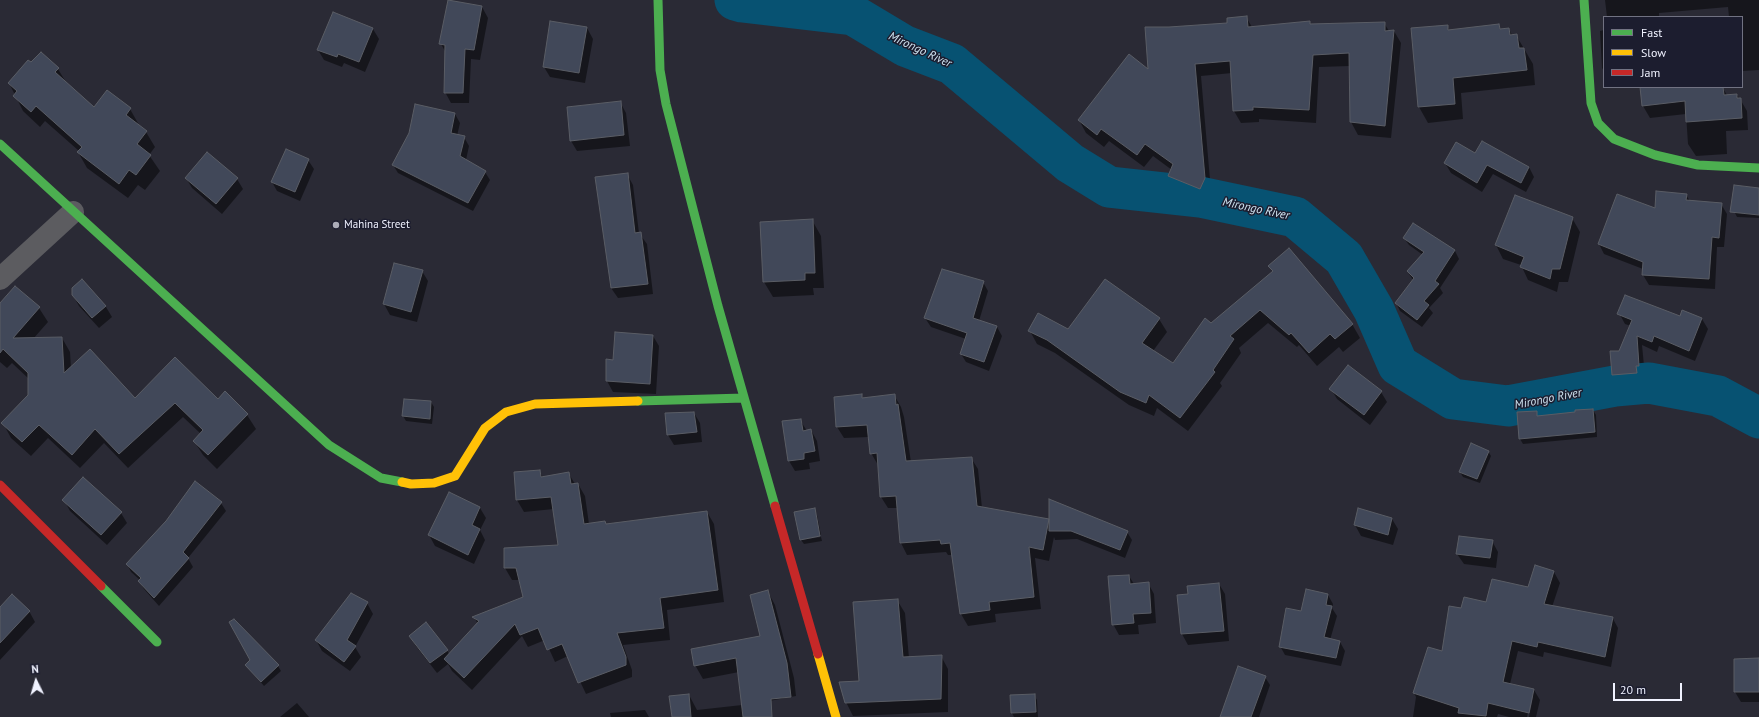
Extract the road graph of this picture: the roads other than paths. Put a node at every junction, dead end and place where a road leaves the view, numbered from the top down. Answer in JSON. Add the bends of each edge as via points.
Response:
{"nodes":[{"id":1,"x":1584,"y":0,"type":"edge"},
{"id":2,"x":658,"y":3,"type":"edge"},
{"id":3,"x":0,"y":144,"type":"edge"},
{"id":4,"x":1759,"y":168,"type":"edge"},
{"id":5,"x":73,"y":212,"type":"junction"},
{"id":6,"x":0,"y":279,"type":"edge"},
{"id":7,"x":744,"y":398,"type":"junction"},
{"id":8,"x":0,"y":485,"type":"edge"},
{"id":9,"x":157,"y":642,"type":"dead end"},
{"id":10,"x":836,"y":717,"type":"edge"}],
"edges":[{"from":1,"to":4,"type":"street","via":[[1591,103],[1598,123],[1614,139],[1655,155],[1698,165]]},
{"from":2,"to":7,"type":"street","via":[[660,70],[666,104]]},
{"from":3,"to":5,"type":"street"},
{"from":5,"to":6,"type":"street"},
{"from":5,"to":7,"type":"street","via":[[329,445],[381,478],[411,484],[434,484],[454,476],[485,428],[506,412],[535,404]]},
{"from":7,"to":10,"type":"street"},
{"from":8,"to":9,"type":"street"}]}
